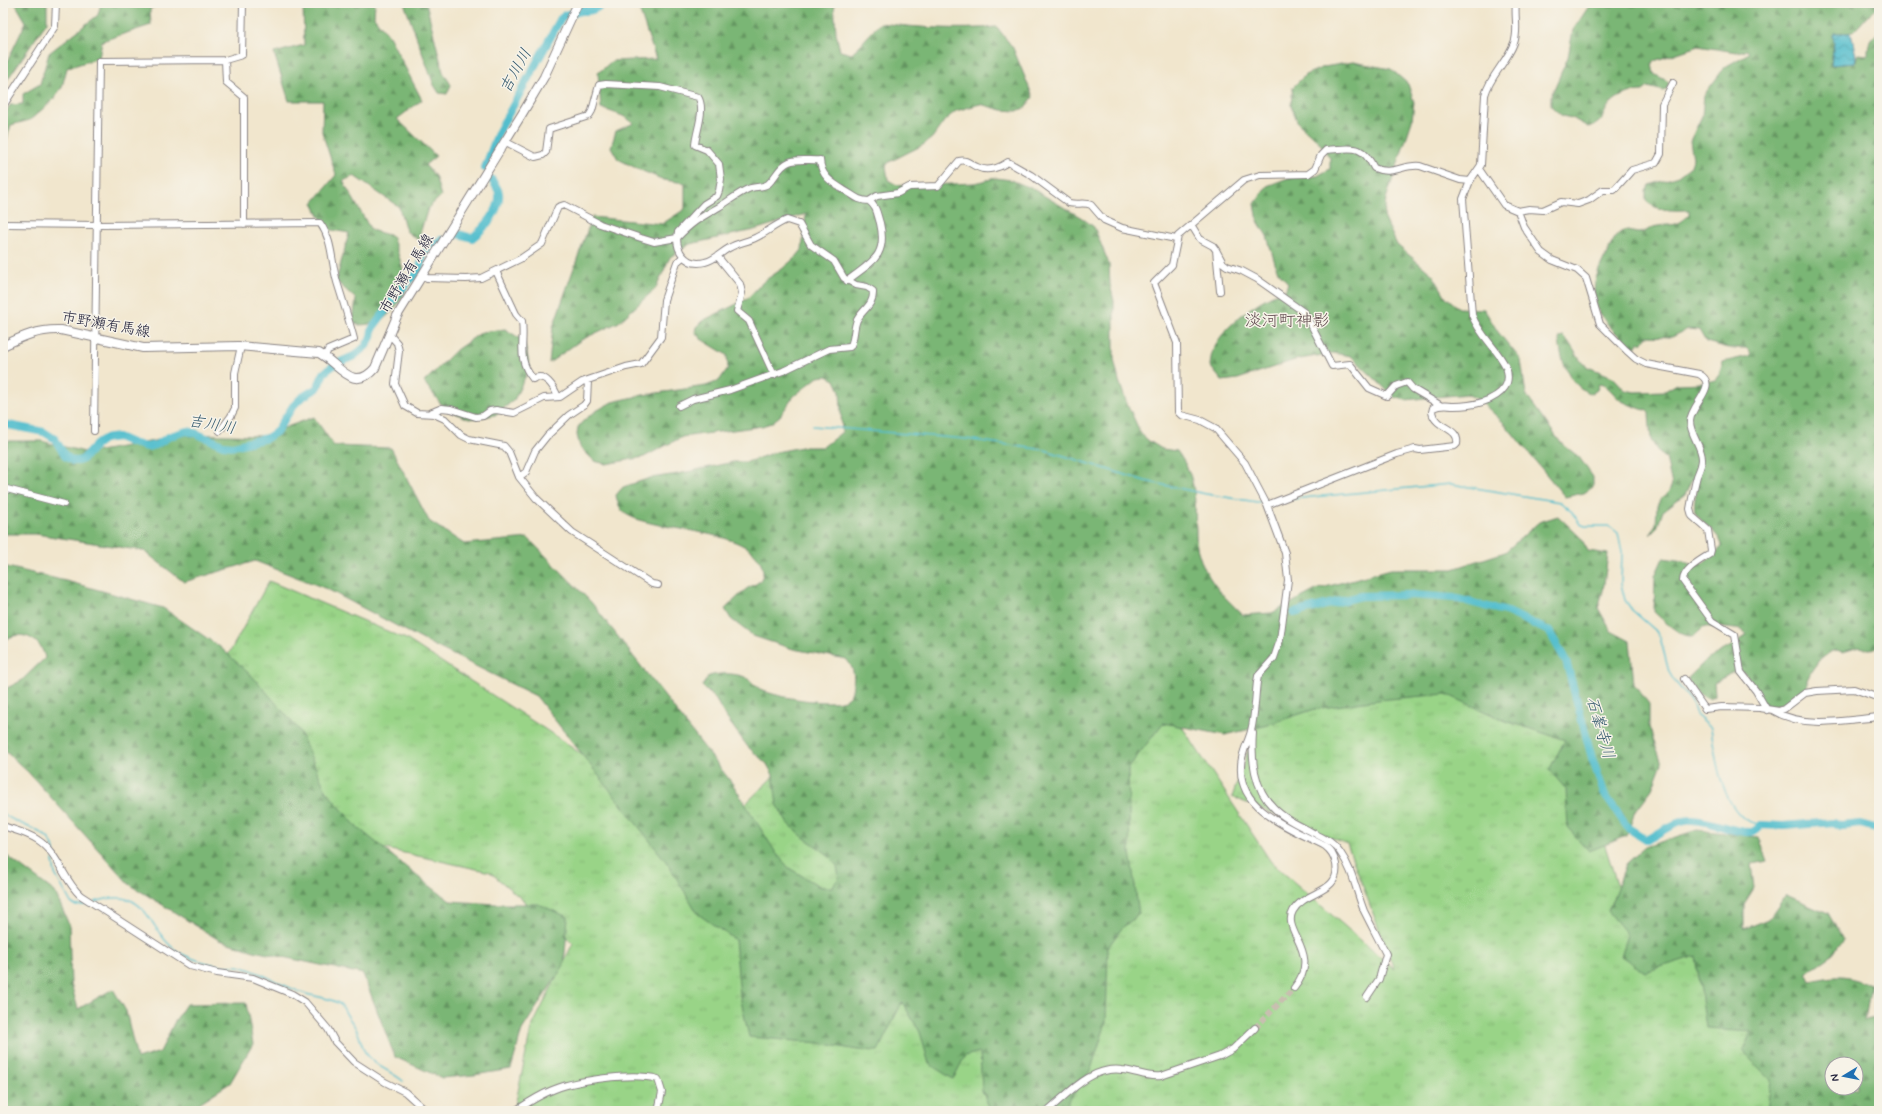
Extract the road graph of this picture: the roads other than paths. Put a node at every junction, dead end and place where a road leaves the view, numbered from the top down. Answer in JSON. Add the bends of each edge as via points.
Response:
{"nodes":[{"id":1,"x":56,"y":3,"type":"edge"},
{"id":2,"x":243,"y":3,"type":"edge"},
{"id":3,"x":1516,"y":3,"type":"edge"},
{"id":4,"x":575,"y":9,"type":"edge"},
{"id":5,"x":225,"y":60,"type":"junction"},
{"id":6,"x":1673,"y":83,"type":"dead end"},
{"id":7,"x":3,"y":106,"type":"edge"},
{"id":8,"x":506,"y":142,"type":"junction"},
{"id":9,"x":1479,"y":169,"type":"junction"},
{"id":10,"x":1470,"y":182,"type":"junction"},
{"id":11,"x":869,"y":202,"type":"junction"},
{"id":12,"x":1518,"y":211,"type":"junction"},
{"id":13,"x":3,"y":224,"type":"edge"},
{"id":14,"x":244,"y":224,"type":"junction"},
{"id":15,"x":98,"y":225,"type":"junction"},
{"id":16,"x":1192,"y":226,"type":"junction"},
{"id":17,"x":677,"y":238,"type":"junction"},
{"id":18,"x":1176,"y":239,"type":"junction"},
{"id":19,"x":1216,"y":250,"type":"junction"},
{"id":20,"x":683,"y":257,"type":"junction"},
{"id":21,"x":718,"y":257,"type":"junction"},
{"id":22,"x":496,"y":271,"type":"junction"},
{"id":23,"x":422,"y":276,"type":"junction"},
{"id":24,"x":847,"y":281,"type":"junction"},
{"id":25,"x":1220,"y":291,"type":"dead end"},
{"id":26,"x":389,"y":334,"type":"junction"},
{"id":27,"x":97,"y":337,"type":"junction"},
{"id":28,"x":3,"y":346,"type":"edge"},
{"id":29,"x":240,"y":346,"type":"junction"},
{"id":30,"x":326,"y":356,"type":"junction"},
{"id":31,"x":774,"y":374,"type":"junction"},
{"id":32,"x":588,"y":381,"type":"junction"},
{"id":33,"x":558,"y":397,"type":"junction"},
{"id":34,"x":1440,"y":405,"type":"junction"},
{"id":35,"x":679,"y":406,"type":"dead end"},
{"id":36,"x":427,"y":414,"type":"junction"},
{"id":37,"x":220,"y":430,"type":"dead end"},
{"id":38,"x":94,"y":431,"type":"dead end"},
{"id":39,"x":519,"y":477,"type":"junction"},
{"id":40,"x":3,"y":488,"type":"edge"},
{"id":41,"x":64,"y":504,"type":"dead end"},
{"id":42,"x":1267,"y":505,"type":"junction"},
{"id":43,"x":658,"y":585,"type":"dead end"},
{"id":44,"x":1684,"y":679,"type":"dead end"},
{"id":45,"x":1879,"y":698,"type":"edge"},
{"id":46,"x":1767,"y":710,"type":"junction"},
{"id":47,"x":1774,"y":711,"type":"junction"},
{"id":48,"x":1879,"y":717,"type":"edge"},
{"id":49,"x":1251,"y":731,"type":"junction"},
{"id":50,"x":3,"y":826,"type":"edge"},
{"id":51,"x":1294,"y":988,"type":"tunnel mouth"},
{"id":52,"x":1367,"y":997,"type":"dead end"},
{"id":53,"x":1255,"y":1028,"type":"tunnel mouth"},
{"id":54,"x":426,"y":1111,"type":"edge"},
{"id":55,"x":515,"y":1111,"type":"edge"},
{"id":56,"x":658,"y":1111,"type":"edge"},
{"id":57,"x":1047,"y":1111,"type":"edge"}],
"edges":[{"from":1,"to":7,"type":"street","via":[[54,26]]},
{"from":2,"to":5,"type":"street","via":[[242,55]]},
{"from":3,"to":9,"type":"street","via":[[1517,32],[1513,46],[1490,81],[1485,95],[1482,160]]},
{"from":4,"to":8,"type":"main road","name":"市野瀬有馬線","via":[[544,77]]},
{"from":5,"to":14,"type":"street","via":[[226,82],[244,97]]},
{"from":5,"to":15,"type":"street","via":[[99,61]]},
{"from":6,"to":12,"type":"street","via":[[1662,104],[1661,154],[1656,163],[1632,170],[1616,188],[1603,190],[1586,202],[1561,202],[1543,210]]},
{"from":8,"to":17,"type":"street","via":[[535,157],[543,155],[546,152],[549,129],[589,116],[599,85],[660,87],[698,98],[702,107],[695,145],[708,150],[719,164],[719,191],[717,196],[704,204],[681,228]]},
{"from":8,"to":23,"type":"main road","name":"市野瀬有馬線"},
{"from":9,"to":10,"type":"street"},
{"from":9,"to":12,"type":"street","via":[[1504,205]]},
{"from":10,"to":16,"type":"street","via":[[1415,165],[1390,172],[1378,170],[1367,156],[1356,148],[1326,150],[1315,169],[1308,174],[1260,175],[1244,180]]},
{"from":10,"to":34,"type":"street","via":[[1463,199],[1463,213],[1472,315],[1477,328],[1506,367],[1508,379],[1504,389],[1495,398],[1455,406]]},
{"from":11,"to":17,"type":"street","via":[[857,199],[829,182],[822,171],[820,160],[789,162],[780,168],[768,184],[749,189],[704,214],[685,228]]},
{"from":11,"to":18,"type":"street","via":[[877,196],[898,193],[909,187],[938,186],[959,161],[965,160],[978,168],[991,169],[1008,162],[1031,175],[1069,203],[1088,203],[1104,220],[1122,228]]},
{"from":11,"to":24,"type":"street","via":[[878,212],[883,232],[880,252],[870,264]]},
{"from":12,"to":46,"type":"street","via":[[1524,227],[1541,252],[1552,260],[1577,270],[1586,278],[1600,324],[1631,354],[1646,364],[1699,374],[1707,381],[1690,421],[1702,459],[1690,509],[1692,516],[1708,530],[1711,550],[1710,554],[1686,572],[1683,581],[1712,621],[1734,635],[1741,672]]},
{"from":13,"to":15,"type":"street"},
{"from":14,"to":15,"type":"street"},
{"from":14,"to":30,"type":"street","via":[[320,223],[327,232],[337,281],[354,339],[328,350]]},
{"from":15,"to":27,"type":"street"},
{"from":16,"to":18,"type":"street"},
{"from":16,"to":19,"type":"street","via":[[1200,238]]},
{"from":17,"to":20,"type":"street"},
{"from":17,"to":22,"type":"street","via":[[658,242],[641,238],[600,224],[564,205],[558,206],[542,244],[520,260]]},
{"from":18,"to":42,"type":"street","via":[[1172,265],[1154,283],[1177,343],[1178,412],[1200,420],[1221,434],[1245,463]]},
{"from":19,"to":25,"type":"street"},
{"from":19,"to":34,"type":"street","via":[[1223,264],[1257,279],[1305,313],[1332,366],[1350,364],[1369,388],[1387,396],[1396,386],[1406,382],[1413,390]]},
{"from":20,"to":21,"type":"street","via":[[698,263]]},
{"from":20,"to":32,"type":"street","via":[[677,262],[664,300],[661,337],[641,364]]},
{"from":21,"to":24,"type":"street","via":[[728,248],[753,239],[787,220],[799,224],[811,245],[834,261]]},
{"from":21,"to":31,"type":"street","via":[[740,284],[742,293],[737,311],[749,322]]},
{"from":22,"to":23,"type":"street","via":[[481,278]]},
{"from":22,"to":33,"type":"street","via":[[516,314],[522,320],[521,353],[529,373],[533,379],[543,377],[551,384]]},
{"from":23,"to":26,"type":"main road","name":"市野瀬有馬線"},
{"from":24,"to":31,"type":"street","via":[[871,288],[874,297],[857,321],[850,347],[829,350]]},
{"from":26,"to":30,"type":"main road","name":"市野瀬有馬線","via":[[375,368],[369,375],[350,377],[341,372]]},
{"from":26,"to":36,"type":"street","via":[[397,343],[399,351],[395,384],[405,406],[417,413]]},
{"from":27,"to":28,"type":"main road","name":"市野瀬有馬線","via":[[48,330],[33,332]]},
{"from":27,"to":29,"type":"main road","name":"市野瀬有馬線","via":[[155,349]]},
{"from":27,"to":38,"type":"street","via":[[94,352]]},
{"from":29,"to":30,"type":"main road","name":"市野瀬有馬線","via":[[319,353]]},
{"from":29,"to":37,"type":"street","via":[[235,408]]},
{"from":31,"to":35,"type":"street","via":[[730,390],[693,399]]},
{"from":32,"to":33,"type":"street"},
{"from":32,"to":39,"type":"street","via":[[587,402],[547,436],[535,451],[526,472]]},
{"from":33,"to":36,"type":"street","via":[[544,398],[514,413],[496,410],[476,417],[442,408]]},
{"from":34,"to":42,"type":"street","via":[[1433,408],[1433,416],[1435,421],[1455,433],[1458,440],[1455,446],[1415,449],[1397,454]]},
{"from":36,"to":39,"type":"street","via":[[445,419],[469,440],[504,446]]},
{"from":39,"to":43,"type":"street","via":[[536,498],[572,532],[652,584]]},
{"from":40,"to":41,"type":"street"},
{"from":42,"to":49,"type":"street","via":[[1285,553],[1288,580],[1283,626],[1277,651],[1270,665],[1258,676],[1256,682]]},
{"from":44,"to":46,"type":"street","via":[[1705,709],[1722,707]]},
{"from":45,"to":47,"type":"street","via":[[1854,689],[1817,691],[1805,693],[1784,709]]},
{"from":46,"to":47,"type":"street"},
{"from":47,"to":48,"type":"street","via":[[1783,716],[1818,722]]},
{"from":49,"to":51,"type":"street","via":[[1240,767],[1248,797],[1267,814],[1331,851],[1336,868],[1336,877],[1332,883],[1301,901],[1291,914],[1290,922],[1303,950],[1305,962],[1302,978]]},
{"from":49,"to":52,"type":"street","via":[[1254,733],[1253,758],[1256,778],[1269,803],[1279,813],[1329,840],[1339,850],[1351,871],[1364,910],[1386,954],[1379,979]]},
{"from":50,"to":54,"type":"street","via":[[38,840],[54,856],[72,887],[80,895],[183,962],[217,973],[234,974],[266,982],[305,1002],[328,1029],[335,1042],[354,1062],[405,1092]]},
{"from":53,"to":57,"type":"street","via":[[1233,1049],[1220,1056],[1161,1076],[1152,1077],[1108,1069],[1091,1076]]},
{"from":55,"to":56,"type":"street","via":[[549,1091],[566,1085],[636,1076],[658,1079],[662,1092]]}]}
